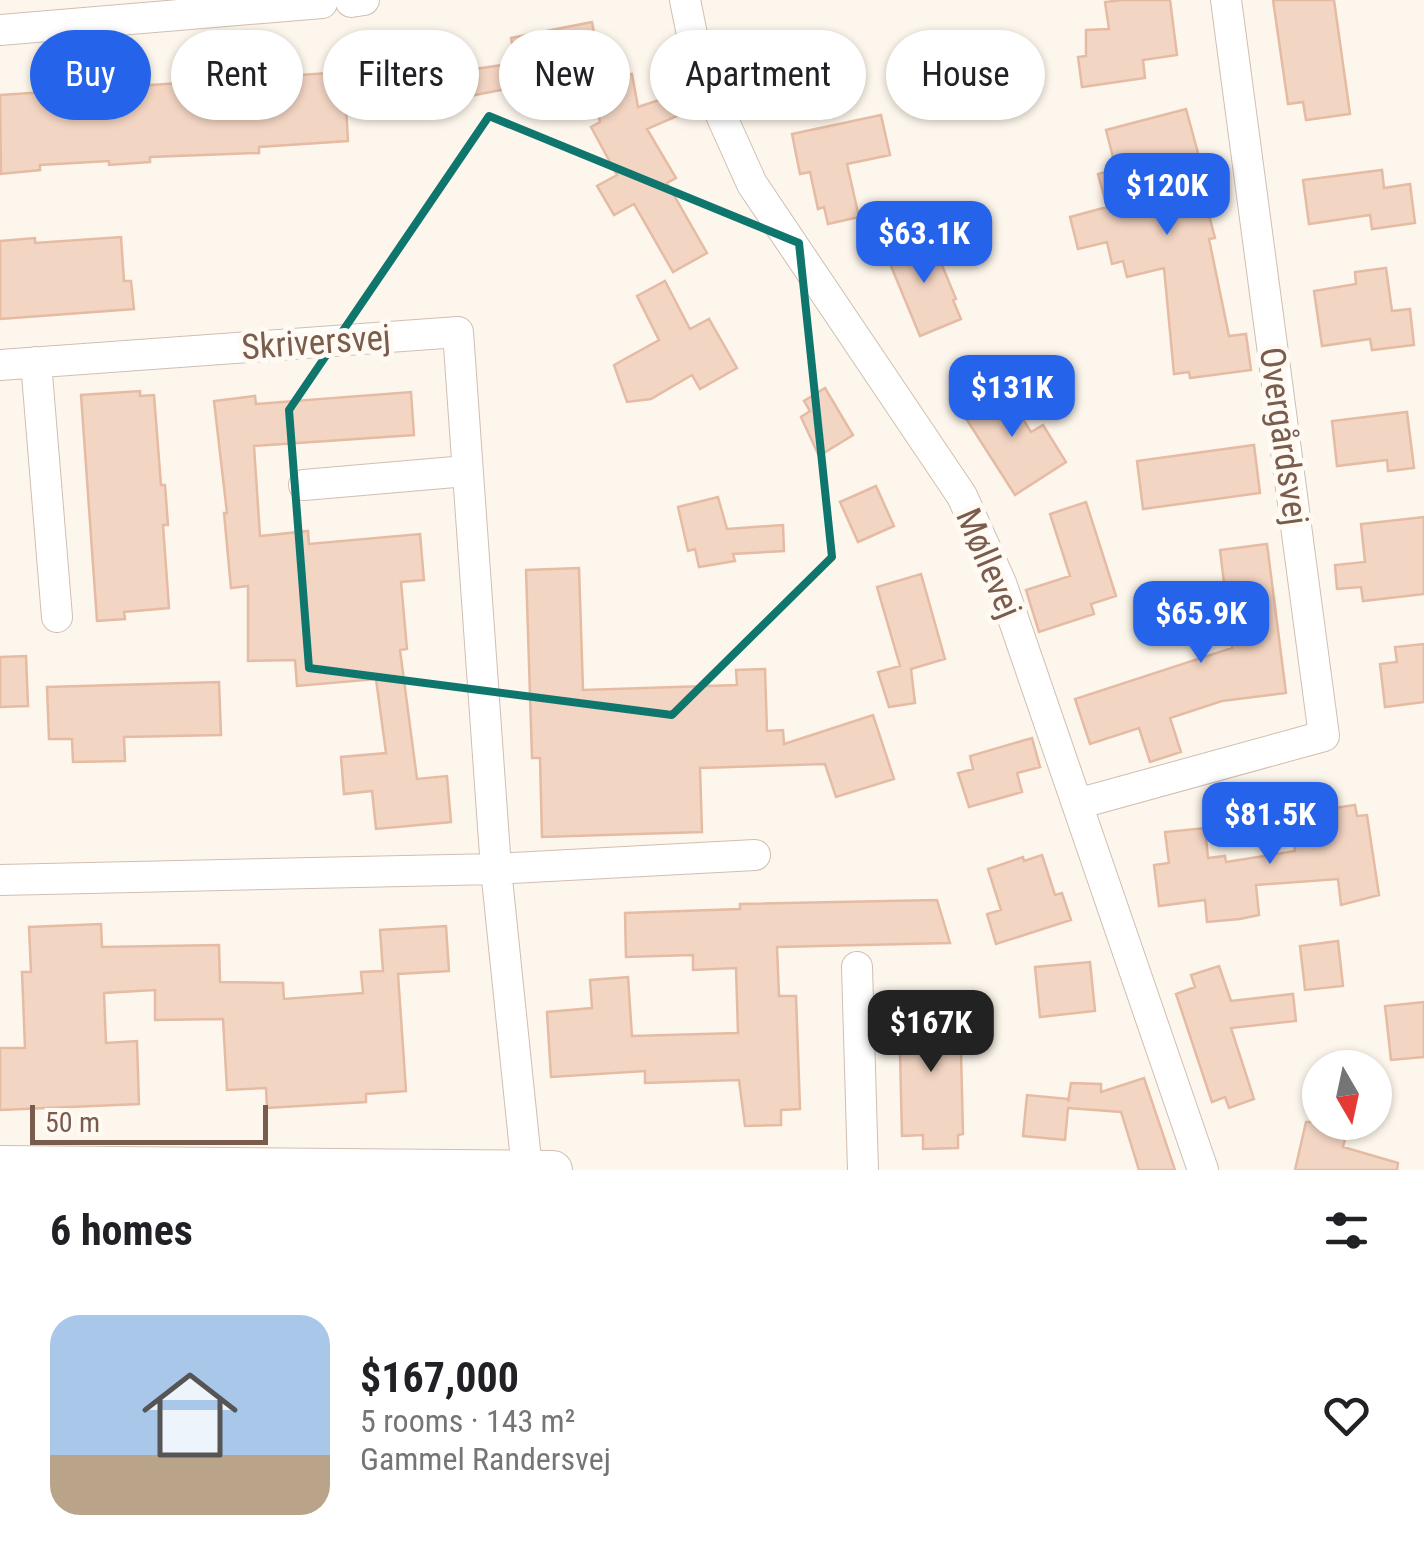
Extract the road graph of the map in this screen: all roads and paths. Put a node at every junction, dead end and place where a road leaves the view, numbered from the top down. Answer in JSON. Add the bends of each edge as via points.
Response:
{"nodes":[{"id":1,"x":684,"y":0,"type":"edge"},
{"id":2,"x":1226,"y":0,"type":"edge"},
{"id":3,"x":346,"y":2,"type":"edge"},
{"id":4,"x":0,"y":30,"type":"edge"},
{"id":5,"x":36,"y":362,"type":"junction"},
{"id":6,"x":0,"y":365,"type":"edge"},
{"id":7,"x":466,"y":471,"type":"junction"},
{"id":8,"x":304,"y":485,"type":"dead end"},
{"id":9,"x":57,"y":617,"type":"dead end"},
{"id":10,"x":1076,"y":804,"type":"junction"},
{"id":11,"x":756,"y":854,"type":"dead end"},
{"id":12,"x":496,"y":870,"type":"junction"},
{"id":13,"x":0,"y":880,"type":"edge"},
{"id":14,"x":857,"y":967,"type":"dead end"},
{"id":15,"x":0,"y":1165,"type":"edge"},
{"id":16,"x":527,"y":1170,"type":"edge"},
{"id":17,"x":553,"y":1170,"type":"edge"},
{"id":18,"x":863,"y":1170,"type":"edge"},
{"id":19,"x":1203,"y":1170,"type":"edge"}],
"edges":[{"from":1,"to":10,"type":"street","name":"Møllevej","via":[[698,64],[752,184],[962,496],[1000,583]]},
{"from":2,"to":10,"type":"street","name":"Overgårdsvej","via":[[1324,736]]},
{"from":3,"to":4,"type":"street"},
{"from":5,"to":6,"type":"street","name":"Skriversvej"},
{"from":5,"to":7,"type":"street","name":"Skriversvej","via":[[458,332]]},
{"from":5,"to":9,"type":"street"},
{"from":7,"to":8,"type":"street"},
{"from":7,"to":12,"type":"street","name":"Skriversvej"},
{"from":10,"to":19,"type":"street","name":"Møllevej"},
{"from":11,"to":12,"type":"street"},
{"from":12,"to":13,"type":"street"},
{"from":12,"to":16,"type":"street","name":"Skriversvej"},
{"from":14,"to":18,"type":"street"},
{"from":15,"to":16,"type":"street"},
{"from":16,"to":17,"type":"street"}]}
